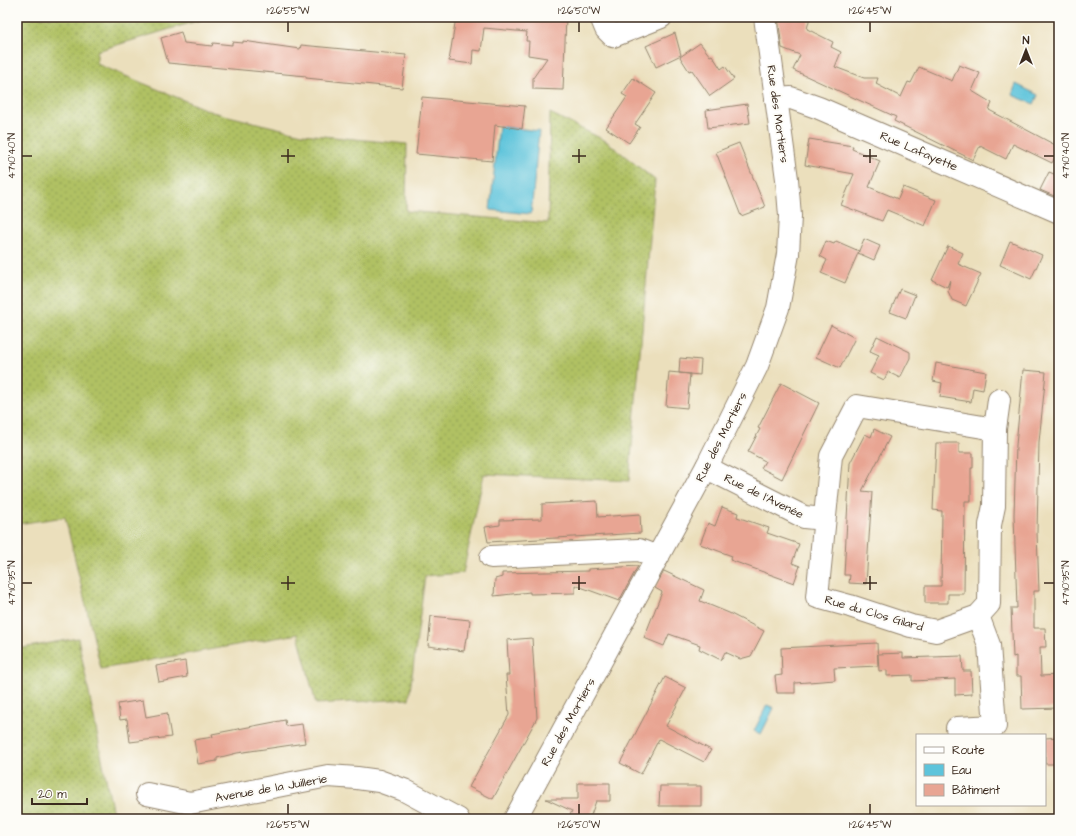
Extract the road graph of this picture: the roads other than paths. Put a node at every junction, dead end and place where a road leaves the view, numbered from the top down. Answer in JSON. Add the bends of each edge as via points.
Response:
{"nodes":[{"id":1,"x":601,"y":17,"type":"edge"},
{"id":2,"x":661,"y":17,"type":"edge"},
{"id":3,"x":764,"y":17,"type":"edge"},
{"id":4,"x":776,"y":99,"type":"junction"},
{"id":5,"x":1059,"y":212,"type":"edge"},
{"id":6,"x":999,"y":400,"type":"dead end"},
{"id":7,"x":995,"y":429,"type":"junction"},
{"id":8,"x":707,"y":466,"type":"junction"},
{"id":9,"x":824,"y":519,"type":"junction"},
{"id":10,"x":491,"y":557,"type":"dead end"},
{"id":11,"x":658,"y":557,"type":"junction"},
{"id":12,"x":978,"y":616,"type":"junction"},
{"id":13,"x":957,"y":728,"type":"dead end"},
{"id":14,"x":147,"y":794,"type":"dead end"},
{"id":15,"x":458,"y":819,"type":"edge"},
{"id":16,"x":515,"y":819,"type":"edge"}],
"edges":[{"from":1,"to":2,"type":"street","via":[[606,29],[613,36]]},
{"from":3,"to":4,"type":"street","name":"Rue des Mortiers"},
{"from":4,"to":5,"type":"street","name":"Rue Lafayette","via":[[791,98],[819,108]]},
{"from":4,"to":8,"type":"street","name":"Rue des Mortiers","via":[[790,216],[784,280],[778,308],[757,366]]},
{"from":6,"to":7,"type":"street"},
{"from":7,"to":9,"type":"street","name":"Rue du Clos Gilard","via":[[857,406],[831,456]]},
{"from":7,"to":12,"type":"street","via":[[989,604]]},
{"from":8,"to":9,"type":"street","name":"Rue de l'Avenée","via":[[804,517]]},
{"from":8,"to":11,"type":"street","name":"Rue des Mortiers"},
{"from":9,"to":12,"type":"street","name":"Rue du Clos Gilard","via":[[816,597],[911,626],[936,631]]},
{"from":10,"to":11,"type":"street","via":[[639,550]]},
{"from":11,"to":16,"type":"street","name":"Rue des Mortiers"},
{"from":12,"to":13,"type":"street","via":[[989,646],[995,726]]},
{"from":14,"to":15,"type":"street","name":"Avenue de la Juillerie","via":[[190,803],[328,776],[357,778],[379,781],[404,790]]}]}
